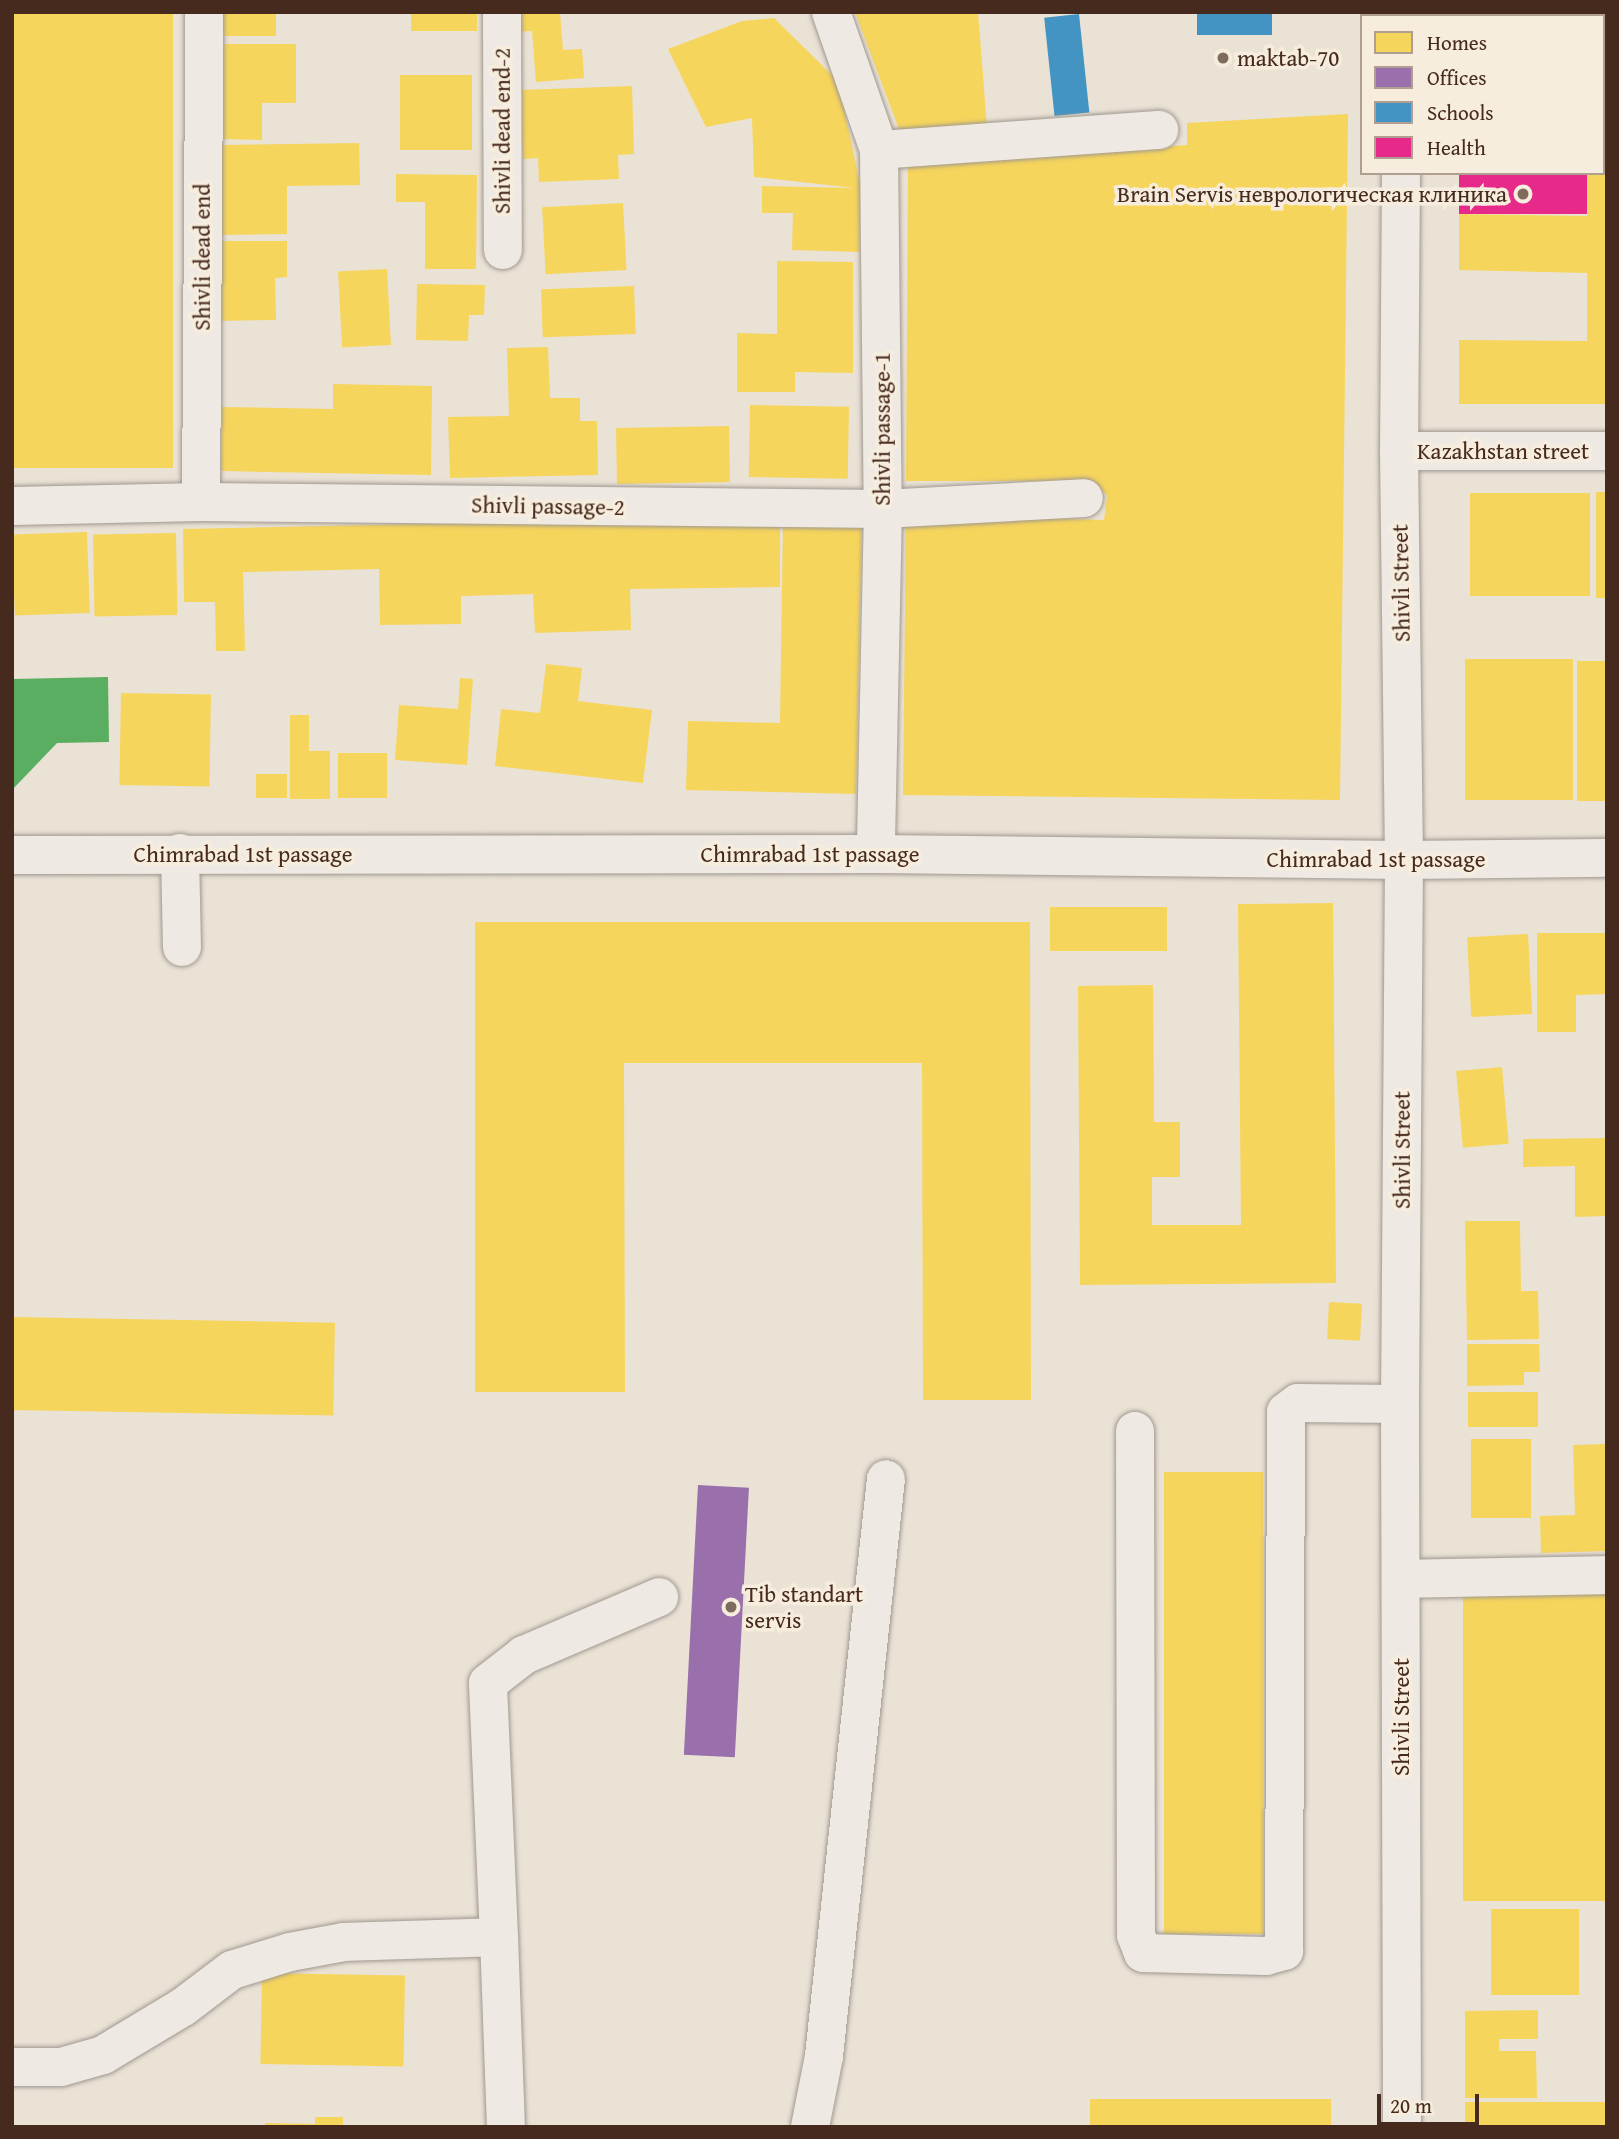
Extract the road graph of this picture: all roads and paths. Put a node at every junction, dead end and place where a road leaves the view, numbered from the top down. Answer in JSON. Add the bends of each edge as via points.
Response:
{"nodes":[{"id":1,"x":204,"y":12,"type":"edge"},
{"id":2,"x":502,"y":12,"type":"edge"},
{"id":3,"x":831,"y":12,"type":"edge"},
{"id":4,"x":1159,"y":130,"type":"dead end"},
{"id":5,"x":879,"y":150,"type":"junction"},
{"id":6,"x":1401,"y":175,"type":"edge"},
{"id":7,"x":503,"y":250,"type":"dead end"},
{"id":8,"x":1399,"y":451,"type":"junction"},
{"id":9,"x":1607,"y":451,"type":"edge"},
{"id":10,"x":1084,"y":498,"type":"dead end"},
{"id":11,"x":201,"y":502,"type":"junction"},
{"id":12,"x":12,"y":506,"type":"edge"},
{"id":13,"x":883,"y":509,"type":"junction"},
{"id":14,"x":180,"y":853,"type":"junction"},
{"id":15,"x":876,"y":853,"type":"junction"},
{"id":16,"x":12,"y":855,"type":"edge"},
{"id":17,"x":1607,"y":858,"type":"edge"},
{"id":18,"x":1404,"y":860,"type":"junction"},
{"id":19,"x":182,"y":947,"type":"dead end"},
{"id":20,"x":1400,"y":1404,"type":"junction"},
{"id":21,"x":1135,"y":1431,"type":"dead end"},
{"id":22,"x":886,"y":1479,"type":"dead end"},
{"id":23,"x":1607,"y":1575,"type":"edge"},
{"id":24,"x":1401,"y":1579,"type":"junction"},
{"id":25,"x":659,"y":1597,"type":"dead end"},
{"id":26,"x":499,"y":1937,"type":"junction"},
{"id":27,"x":12,"y":2067,"type":"edge"},
{"id":28,"x":506,"y":2127,"type":"edge"},
{"id":29,"x":810,"y":2127,"type":"edge"},
{"id":30,"x":1402,"y":2127,"type":"edge"}],
"edges":[{"from":1,"to":11,"type":"street","name":"Shivli dead end"},
{"from":2,"to":7,"type":"street","name":"Shivli dead end-2"},
{"from":3,"to":5,"type":"street","name":"Shivli passage-1"},
{"from":4,"to":5,"type":"street"},
{"from":5,"to":13,"type":"street","name":"Shivli passage-1"},
{"from":6,"to":8,"type":"street","name":"Shivli Street"},
{"from":8,"to":9,"type":"street","name":"Kazakhstan street"},
{"from":8,"to":18,"type":"street","name":"Shivli Street"},
{"from":10,"to":13,"type":"street","name":"Shivli passage-2"},
{"from":11,"to":12,"type":"street","name":"Shivli passage-2"},
{"from":11,"to":13,"type":"street","name":"Shivli passage-2"},
{"from":13,"to":15,"type":"street","name":"Shivli passage-1"},
{"from":14,"to":15,"type":"street","name":"Chimrabad 1st passage"},
{"from":14,"to":16,"type":"street","name":"Chimrabad 1st passage"},
{"from":14,"to":19,"type":"street"},
{"from":15,"to":18,"type":"street","name":"Chimrabad 1st passage"},
{"from":17,"to":18,"type":"street","name":"Chimrabad 1st passage"},
{"from":18,"to":20,"type":"street","name":"Shivli Street"},
{"from":20,"to":21,"type":"street","via":[[1298,1403],[1286,1412],[1284,1951],[1266,1956],[1143,1953],[1136,1935]]},
{"from":20,"to":24,"type":"street","name":"Shivli Street"},
{"from":22,"to":29,"type":"street","via":[[824,2056]]},
{"from":23,"to":24,"type":"street"},
{"from":24,"to":30,"type":"street","name":"Shivli Street"},
{"from":25,"to":26,"type":"street","via":[[524,1654],[488,1683]]},
{"from":26,"to":27,"type":"street","via":[[344,1942],[290,1952],[232,1970],[183,2007],[103,2055],[61,2067]]},
{"from":26,"to":28,"type":"street"}]}
